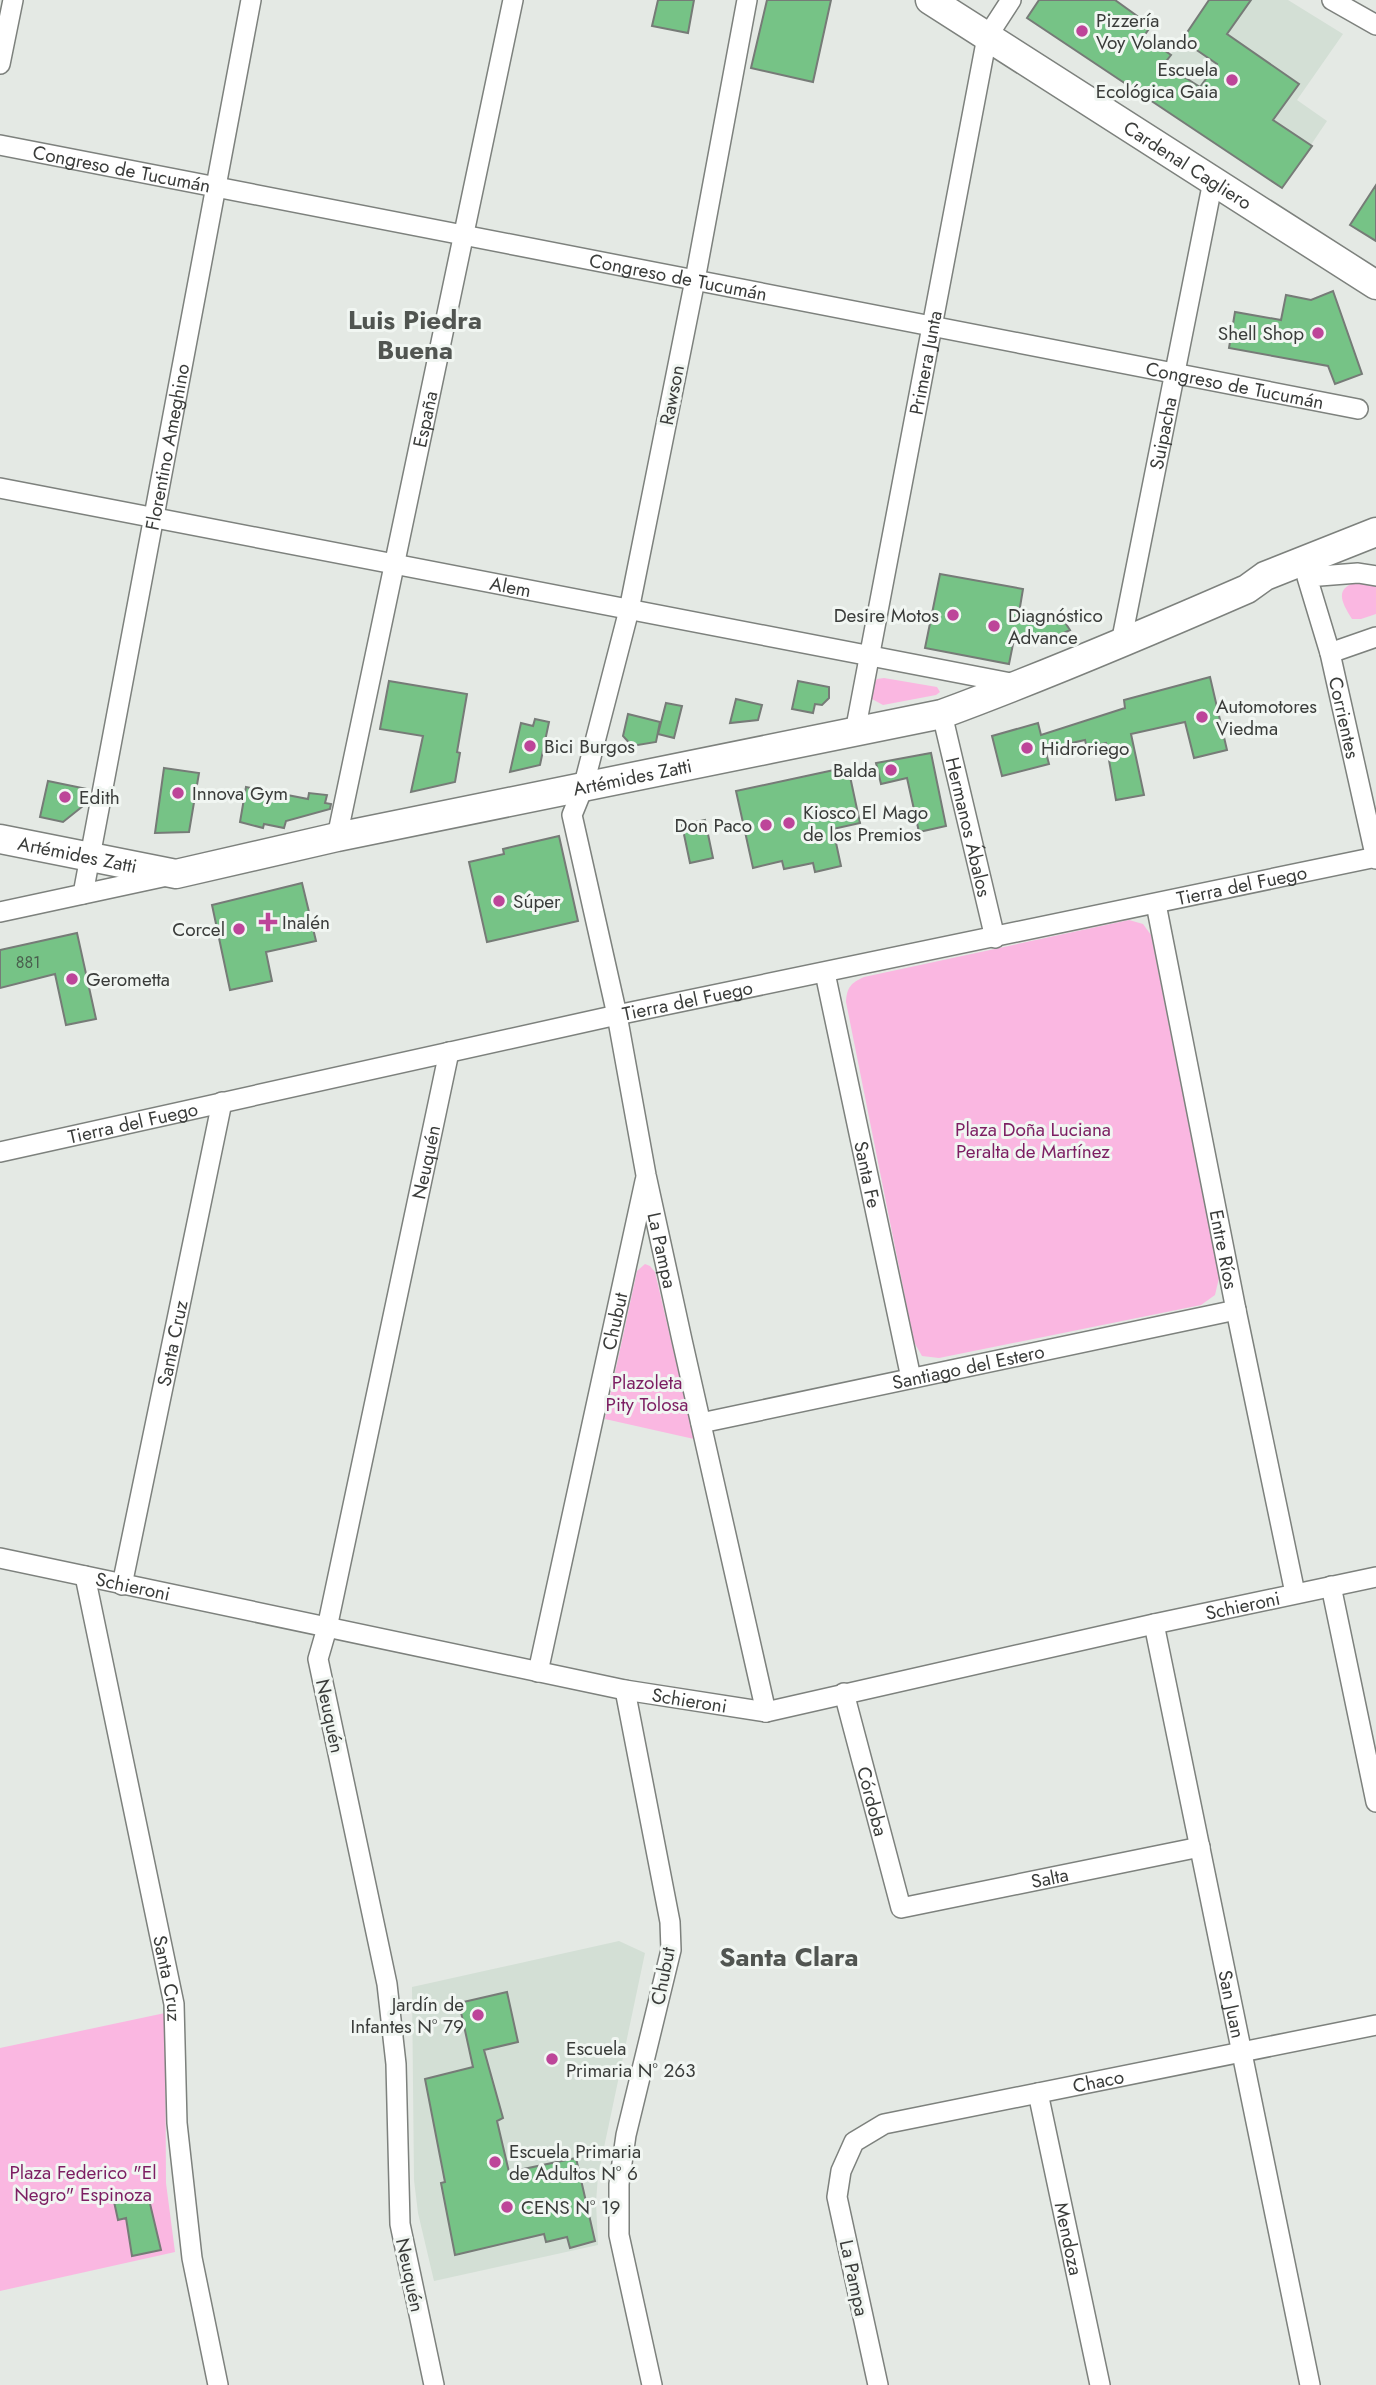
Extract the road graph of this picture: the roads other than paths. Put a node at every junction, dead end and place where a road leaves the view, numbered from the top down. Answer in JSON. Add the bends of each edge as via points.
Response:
{"nodes":[{"id":1,"x":13,"y":0,"type":"edge"},
{"id":2,"x":251,"y":0,"type":"edge"},
{"id":3,"x":513,"y":0,"type":"edge"},
{"id":4,"x":747,"y":0,"type":"edge"},
{"id":5,"x":930,"y":0,"type":"edge"},
{"id":6,"x":1011,"y":0,"type":"edge"},
{"id":7,"x":1332,"y":0,"type":"edge"},
{"id":8,"x":1376,"y":25,"type":"edge"},
{"id":9,"x":988,"y":37,"type":"junction"},
{"id":10,"x":0,"y":64,"type":"edge"},
{"id":11,"x":0,"y":145,"type":"edge"},
{"id":12,"x":1213,"y":181,"type":"junction"},
{"id":13,"x":216,"y":187,"type":"junction"},
{"id":14,"x":464,"y":235,"type":"junction"},
{"id":15,"x":695,"y":280,"type":"junction"},
{"id":16,"x":1376,"y":285,"type":"edge"},
{"id":17,"x":933,"y":326,"type":"junction"},
{"id":18,"x":1175,"y":373,"type":"junction"},
{"id":19,"x":1359,"y":409,"type":"dead end"},
{"id":20,"x":0,"y":488,"type":"edge"},
{"id":21,"x":153,"y":518,"type":"junction"},
{"id":22,"x":1376,"y":532,"type":"edge"},
{"id":23,"x":1376,"y":552,"type":"edge"},
{"id":24,"x":395,"y":564,"type":"junction"},
{"id":25,"x":1376,"y":576,"type":"edge"},
{"id":26,"x":1307,"y":577,"type":"junction"},
{"id":27,"x":1247,"y":589,"type":"junction"},
{"id":28,"x":629,"y":610,"type":"junction"},
{"id":29,"x":1376,"y":637,"type":"edge"},
{"id":30,"x":1121,"y":643,"type":"junction"},
{"id":31,"x":1330,"y":653,"type":"junction"},
{"id":32,"x":870,"y":656,"type":"junction"},
{"id":33,"x":1020,"y":685,"type":"junction"},
{"id":34,"x":942,"y":714,"type":"junction"},
{"id":35,"x":855,"y":732,"type":"junction"},
{"id":36,"x":583,"y":788,"type":"junction"},
{"id":37,"x":337,"y":837,"type":"junction"},
{"id":38,"x":0,"y":839,"type":"edge"},
{"id":39,"x":90,"y":857,"type":"junction"},
{"id":40,"x":1376,"y":858,"type":"edge"},
{"id":41,"x":176,"y":874,"type":"junction"},
{"id":42,"x":83,"y":894,"type":"junction"},
{"id":43,"x":1156,"y":904,"type":"junction"},
{"id":44,"x":0,"y":912,"type":"edge"},
{"id":45,"x":995,"y":937,"type":"junction"},
{"id":46,"x":825,"y":973,"type":"junction"},
{"id":47,"x":617,"y":1015,"type":"junction"},
{"id":48,"x":449,"y":1052,"type":"junction"},
{"id":49,"x":222,"y":1102,"type":"junction"},
{"id":50,"x":1,"y":1156,"type":"edge"},
{"id":51,"x":646,"y":1175,"type":"junction"},
{"id":52,"x":1236,"y":1310,"type":"junction"},
{"id":53,"x":911,"y":1378,"type":"junction"},
{"id":54,"x":701,"y":1423,"type":"junction"},
{"id":55,"x":0,"y":1558,"type":"edge"},
{"id":56,"x":85,"y":1576,"type":"junction"},
{"id":57,"x":1376,"y":1577,"type":"edge"},
{"id":58,"x":122,"y":1585,"type":"junction"},
{"id":59,"x":1331,"y":1586,"type":"junction"},
{"id":60,"x":1295,"y":1593,"type":"junction"},
{"id":61,"x":1154,"y":1624,"type":"junction"},
{"id":62,"x":327,"y":1628,"type":"junction"},
{"id":63,"x":538,"y":1672,"type":"junction"},
{"id":64,"x":625,"y":1690,"type":"junction"},
{"id":65,"x":844,"y":1693,"type":"junction"},
{"id":66,"x":766,"y":1712,"type":"junction"},
{"id":67,"x":1376,"y":1802,"type":"edge"},
{"id":68,"x":1200,"y":1847,"type":"junction"},
{"id":69,"x":901,"y":1908,"type":"joint"},
{"id":70,"x":1376,"y":2025,"type":"edge"},
{"id":71,"x":1242,"y":2052,"type":"junction"},
{"id":72,"x":1038,"y":2093,"type":"junction"},
{"id":73,"x":841,"y":2171,"type":"joint"},
{"id":74,"x":218,"y":2385,"type":"edge"},
{"id":75,"x":434,"y":2385,"type":"edge"},
{"id":76,"x":652,"y":2385,"type":"edge"},
{"id":77,"x":878,"y":2385,"type":"edge"},
{"id":78,"x":1100,"y":2385,"type":"edge"},
{"id":79,"x":1310,"y":2385,"type":"edge"}],
"edges":[{"from":1,"to":10,"type":"street"},
{"from":2,"to":13,"type":"street","name":"Florentino Ameghino"},
{"from":3,"to":14,"type":"street","name":"España"},
{"from":4,"to":15,"type":"street","name":"Rawson"},
{"from":5,"to":9,"type":"main road","name":"Cardenal Cagliero"},
{"from":6,"to":9,"type":"street","name":"Primera Junta"},
{"from":7,"to":8,"type":"street"},
{"from":9,"to":12,"type":"main road","name":"Cardenal Cagliero"},
{"from":9,"to":17,"type":"street","name":"Primera Junta"},
{"from":11,"to":13,"type":"street","name":"Congreso de Tucumán"},
{"from":12,"to":16,"type":"main road","name":"Cardenal Cagliero"},
{"from":12,"to":18,"type":"street","name":"Suipacha"},
{"from":13,"to":14,"type":"street","name":"Congreso de Tucumán"},
{"from":13,"to":21,"type":"street","name":"Florentino Ameghino"},
{"from":14,"to":15,"type":"street","name":"Congreso de Tucumán"},
{"from":14,"to":24,"type":"street","name":"España"},
{"from":15,"to":17,"type":"street","name":"Congreso de Tucumán"},
{"from":15,"to":28,"type":"street","name":"Rawson"},
{"from":17,"to":18,"type":"street","name":"Congreso de Tucumán"},
{"from":17,"to":32,"type":"street","name":"Primera Junta"},
{"from":18,"to":19,"type":"street","name":"Congreso de Tucumán"},
{"from":18,"to":30,"type":"street","name":"Suipacha"},
{"from":20,"to":21,"type":"street","name":"Alem"},
{"from":21,"to":24,"type":"street","name":"Alem"},
{"from":21,"to":39,"type":"street","name":"Florentino Ameghino"},
{"from":22,"to":27,"type":"main road","name":"Artémides Zatti","via":[[1265,576]]},
{"from":23,"to":26,"type":"main road","name":"Artémides Zatti"},
{"from":24,"to":28,"type":"street","name":"Alem"},
{"from":24,"to":37,"type":"street","name":"España"},
{"from":25,"to":26,"type":"street"},
{"from":26,"to":27,"type":"main road","name":"Artémides Zatti","via":[[1267,590]]},
{"from":26,"to":31,"type":"street","name":"Corrientes"},
{"from":27,"to":30,"type":"main road","name":"Artémides Zatti"},
{"from":28,"to":32,"type":"street","name":"Alem"},
{"from":28,"to":36,"type":"street","name":"Rawson"},
{"from":29,"to":31,"type":"street"},
{"from":30,"to":33,"type":"main road","name":"Artémides Zatti"},
{"from":31,"to":40,"type":"street","name":"Corrientes"},
{"from":32,"to":33,"type":"street","name":"Alem"},
{"from":32,"to":35,"type":"street","name":"Primera Junta"},
{"from":33,"to":34,"type":"main road","name":"Artémides Zatti"},
{"from":34,"to":35,"type":"main road","name":"Artémides Zatti"},
{"from":34,"to":45,"type":"street","name":"Hermanos Ábalos"},
{"from":35,"to":36,"type":"main road","name":"Artémides Zatti"},
{"from":36,"to":37,"type":"main road","name":"Artémides Zatti"},
{"from":36,"to":47,"type":"street","name":"La Pampa","via":[[572,815]]},
{"from":37,"to":41,"type":"main road","name":"Artémides Zatti"},
{"from":38,"to":39,"type":"main road","name":"Artémides Zatti"},
{"from":39,"to":41,"type":"main road","name":"Artémides Zatti"},
{"from":39,"to":42,"type":"street","name":"Florentino Ameghino"},
{"from":40,"to":43,"type":"street","name":"Tierra del Fuego"},
{"from":41,"to":42,"type":"street"},
{"from":42,"to":44,"type":"street"},
{"from":43,"to":45,"type":"street","name":"Tierra del Fuego"},
{"from":43,"to":52,"type":"street","name":"Entre Ríos"},
{"from":45,"to":46,"type":"street","name":"Tierra del Fuego"},
{"from":46,"to":47,"type":"street","name":"Tierra del Fuego"},
{"from":46,"to":53,"type":"street","name":"Santa Fe"},
{"from":47,"to":48,"type":"street","name":"Tierra del Fuego"},
{"from":47,"to":51,"type":"street","name":"La Pampa"},
{"from":48,"to":49,"type":"street","name":"Tierra del Fuego"},
{"from":48,"to":62,"type":"street","name":"Neuquén"},
{"from":49,"to":50,"type":"street","name":"Tierra del Fuego"},
{"from":49,"to":58,"type":"street","name":"Santa Cruz"},
{"from":51,"to":54,"type":"street","name":"La Pampa"},
{"from":51,"to":63,"type":"street","name":"Chubut"},
{"from":52,"to":53,"type":"street","name":"Santiago del Estero"},
{"from":52,"to":60,"type":"street","name":"Entre Ríos"},
{"from":53,"to":54,"type":"street","name":"Santiago del Estero"},
{"from":54,"to":66,"type":"street","name":"La Pampa"},
{"from":55,"to":56,"type":"street","name":"Schieroni"},
{"from":56,"to":58,"type":"street","name":"Schieroni"},
{"from":56,"to":74,"type":"street","name":"Santa Cruz","via":[[174,2004],[177,2123],[192,2258]]},
{"from":57,"to":59,"type":"street","name":"Schieroni"},
{"from":58,"to":62,"type":"street","name":"Schieroni"},
{"from":59,"to":60,"type":"street","name":"Schieroni"},
{"from":59,"to":67,"type":"street"},
{"from":60,"to":61,"type":"street","name":"Schieroni"},
{"from":61,"to":65,"type":"street","name":"Schieroni"},
{"from":61,"to":68,"type":"street","name":"San Juan"},
{"from":62,"to":63,"type":"street","name":"Schieroni"},
{"from":62,"to":75,"type":"street","name":"Neuquén","via":[[318,1659],[387,1984],[396,2064],[400,2224]]},
{"from":63,"to":64,"type":"street","name":"Schieroni"},
{"from":64,"to":66,"type":"street","name":"Schieroni"},
{"from":64,"to":76,"type":"street","name":"Chubut","via":[[670,1922],[671,1950],[626,2135],[619,2184],[619,2235]]},
{"from":65,"to":66,"type":"street","name":"Schieroni"},
{"from":65,"to":69,"type":"street","name":"Córdoba"},
{"from":68,"to":69,"type":"street","name":"Salta"},
{"from":68,"to":71,"type":"street","name":"San Juan"},
{"from":70,"to":71,"type":"street","name":"Chaco"},
{"from":71,"to":72,"type":"street","name":"Chaco"},
{"from":71,"to":79,"type":"street","name":"San Juan"},
{"from":72,"to":73,"type":"street","name":"Chaco","via":[[884,2124],[854,2142]]},
{"from":72,"to":78,"type":"street","name":"Mendoza"},
{"from":73,"to":77,"type":"street","name":"La Pampa","via":[[837,2197]]}]}
